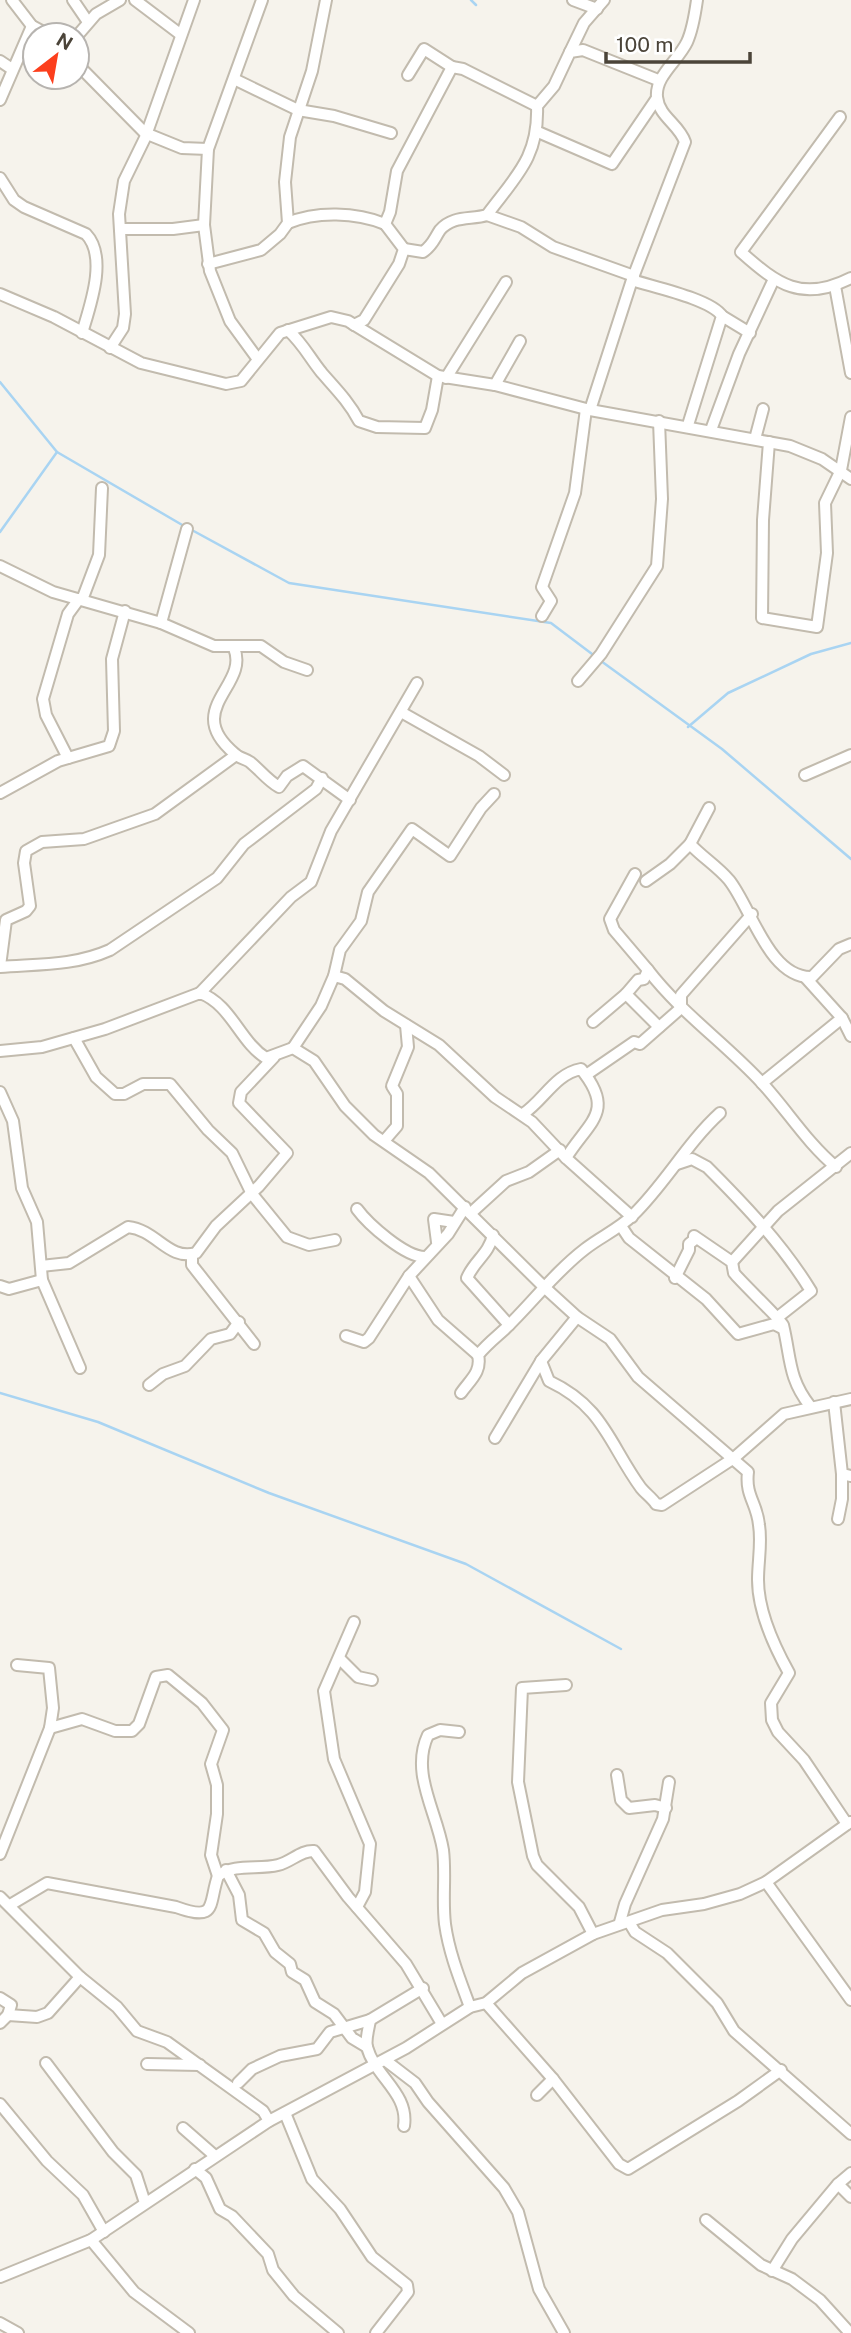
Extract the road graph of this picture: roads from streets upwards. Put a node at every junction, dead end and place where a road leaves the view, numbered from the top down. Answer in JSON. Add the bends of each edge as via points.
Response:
{"nodes":[{"id":1,"x":12,"y":0,"type":"edge"},
{"id":2,"x":73,"y":0,"type":"edge"},
{"id":3,"x":120,"y":0,"type":"edge"},
{"id":4,"x":135,"y":0,"type":"edge"},
{"id":5,"x":194,"y":0,"type":"edge"},
{"id":6,"x":262,"y":0,"type":"edge"},
{"id":7,"x":326,"y":0,"type":"edge"},
{"id":8,"x":573,"y":0,"type":"edge"},
{"id":9,"x":697,"y":0,"type":"edge"},
{"id":10,"x":600,"y":5,"type":"edge"},
{"id":11,"x":28,"y":21,"type":"edge"},
{"id":12,"x":87,"y":21,"type":"edge"},
{"id":13,"x":89,"y":21,"type":"edge"},
{"id":14,"x":180,"y":34,"type":"junction"},
{"id":15,"x":21,"y":50,"type":"edge"},
{"id":16,"x":570,"y":51,"type":"junction"},
{"id":17,"x":0,"y":61,"type":"edge"},
{"id":18,"x":452,"y":67,"type":"junction"},
{"id":19,"x":12,"y":69,"type":"junction"},
{"id":20,"x":408,"y":75,"type":"dead end"},
{"id":21,"x":91,"y":78,"type":"edge"},
{"id":22,"x":234,"y":79,"type":"junction"},
{"id":23,"x":658,"y":80,"type":"junction"},
{"id":24,"x":657,"y":97,"type":"junction"},
{"id":25,"x":0,"y":100,"type":"edge"},
{"id":26,"x":537,"y":106,"type":"junction"},
{"id":27,"x":298,"y":110,"type":"junction"},
{"id":28,"x":840,"y":117,"type":"dead end"},
{"id":29,"x":538,"y":132,"type":"junction"},
{"id":30,"x":145,"y":133,"type":"junction"},
{"id":31,"x":391,"y":133,"type":"dead end"},
{"id":32,"x":208,"y":149,"type":"junction"},
{"id":33,"x":0,"y":178,"type":"edge"},
{"id":34,"x":487,"y":215,"type":"junction"},
{"id":35,"x":288,"y":223,"type":"junction"},
{"id":36,"x":384,"y":224,"type":"junction"},
{"id":37,"x":204,"y":225,"type":"junction"},
{"id":38,"x":120,"y":229,"type":"junction"},
{"id":39,"x":404,"y":249,"type":"junction"},
{"id":40,"x":208,"y":264,"type":"junction"},
{"id":41,"x":633,"y":278,"type":"junction"},
{"id":42,"x":851,"y":278,"type":"edge"},
{"id":43,"x":774,"y":281,"type":"junction"},
{"id":44,"x":506,"y":282,"type":"dead end"},
{"id":45,"x":835,"y":286,"type":"junction"},
{"id":46,"x":0,"y":294,"type":"edge"},
{"id":47,"x":722,"y":316,"type":"junction"},
{"id":48,"x":354,"y":325,"type":"junction"},
{"id":49,"x":288,"y":330,"type":"junction"},
{"id":50,"x":82,"y":332,"type":"junction"},
{"id":51,"x":750,"y":333,"type":"junction"},
{"id":52,"x":520,"y":341,"type":"dead end"},
{"id":53,"x":110,"y":348,"type":"junction"},
{"id":54,"x":257,"y":358,"type":"junction"},
{"id":55,"x":851,"y":373,"type":"edge"},
{"id":56,"x":442,"y":377,"type":"junction"},
{"id":57,"x":495,"y":385,"type":"junction"},
{"id":58,"x":588,"y":409,"type":"junction"},
{"id":59,"x":762,"y":409,"type":"dead end"},
{"id":60,"x":851,"y":417,"type":"edge"},
{"id":61,"x":659,"y":421,"type":"junction"},
{"id":62,"x":688,"y":425,"type":"junction"},
{"id":63,"x":711,"y":430,"type":"junction"},
{"id":64,"x":755,"y":439,"type":"junction"},
{"id":65,"x":769,"y":442,"type":"junction"},
{"id":66,"x":846,"y":470,"type":"edge"},
{"id":67,"x":851,"y":480,"type":"edge"},
{"id":68,"x":102,"y":488,"type":"dead end"},
{"id":69,"x":187,"y":530,"type":"dead end"},
{"id":70,"x":0,"y":566,"type":"edge"},
{"id":71,"x":81,"y":599,"type":"junction"},
{"id":72,"x":125,"y":611,"type":"junction"},
{"id":73,"x":542,"y":616,"type":"dead end"},
{"id":74,"x":161,"y":623,"type":"junction"},
{"id":75,"x":233,"y":648,"type":"junction"},
{"id":76,"x":307,"y":670,"type":"dead end"},
{"id":77,"x":578,"y":681,"type":"dead end"},
{"id":78,"x":417,"y":683,"type":"dead end"},
{"id":79,"x":401,"y":712,"type":"junction"},
{"id":80,"x":236,"y":755,"type":"junction"},
{"id":81,"x":851,"y":755,"type":"edge"},
{"id":82,"x":68,"y":758,"type":"junction"},
{"id":83,"x":504,"y":775,"type":"dead end"},
{"id":84,"x":805,"y":775,"type":"dead end"},
{"id":85,"x":322,"y":778,"type":"junction"},
{"id":86,"x":0,"y":793,"type":"edge"},
{"id":87,"x":494,"y":794,"type":"dead end"},
{"id":88,"x":350,"y":800,"type":"junction"},
{"id":89,"x":709,"y":808,"type":"dead end"},
{"id":90,"x":690,"y":844,"type":"junction"},
{"id":91,"x":635,"y":874,"type":"dead end"},
{"id":92,"x":646,"y":881,"type":"dead end"},
{"id":93,"x":752,"y":915,"type":"junction"},
{"id":94,"x":851,"y":944,"type":"edge"},
{"id":95,"x":0,"y":966,"type":"edge"},
{"id":96,"x":648,"y":970,"type":"junction"},
{"id":97,"x":334,"y":976,"type":"junction"},
{"id":98,"x":805,"y":977,"type":"junction"},
{"id":99,"x":200,"y":993,"type":"junction"},
{"id":100,"x":626,"y":994,"type":"junction"},
{"id":101,"x":681,"y":1008,"type":"junction"},
{"id":102,"x":842,"y":1018,"type":"junction"},
{"id":103,"x":593,"y":1023,"type":"dead end"},
{"id":104,"x":406,"y":1025,"type":"junction"},
{"id":105,"x":659,"y":1027,"type":"junction"},
{"id":106,"x":851,"y":1035,"type":"edge"},
{"id":107,"x":74,"y":1038,"type":"junction"},
{"id":108,"x":293,"y":1048,"type":"junction"},
{"id":109,"x":0,"y":1051,"type":"edge"},
{"id":110,"x":274,"y":1057,"type":"junction"},
{"id":111,"x":586,"y":1075,"type":"junction"},
{"id":112,"x":762,"y":1083,"type":"junction"},
{"id":113,"x":0,"y":1092,"type":"edge"},
{"id":114,"x":720,"y":1113,"type":"dead end"},
{"id":115,"x":523,"y":1114,"type":"junction"},
{"id":116,"x":384,"y":1142,"type":"junction"},
{"id":117,"x":851,"y":1153,"type":"edge"},
{"id":118,"x":563,"y":1154,"type":"junction"},
{"id":119,"x":677,"y":1164,"type":"junction"},
{"id":120,"x":836,"y":1167,"type":"junction"},
{"id":121,"x":252,"y":1194,"type":"junction"},
{"id":122,"x":357,"y":1209,"type":"dead end"},
{"id":123,"x":468,"y":1209,"type":"junction"},
{"id":124,"x":632,"y":1217,"type":"junction"},
{"id":125,"x":454,"y":1222,"type":"junction"},
{"id":126,"x":621,"y":1226,"type":"junction"},
{"id":127,"x":762,"y":1226,"type":"junction"},
{"id":128,"x":493,"y":1235,"type":"junction"},
{"id":129,"x":335,"y":1240,"type":"dead end"},
{"id":130,"x":437,"y":1242,"type":"junction"},
{"id":131,"x":192,"y":1255,"type":"junction"},
{"id":132,"x":425,"y":1258,"type":"junction"},
{"id":133,"x":732,"y":1262,"type":"junction"},
{"id":134,"x":41,"y":1266,"type":"junction"},
{"id":135,"x":409,"y":1276,"type":"junction"},
{"id":136,"x":675,"y":1278,"type":"junction"},
{"id":137,"x":41,"y":1280,"type":"junction"},
{"id":138,"x":0,"y":1286,"type":"edge"},
{"id":139,"x":544,"y":1286,"type":"junction"},
{"id":140,"x":577,"y":1317,"type":"junction"},
{"id":141,"x":239,"y":1322,"type":"junction"},
{"id":142,"x":780,"y":1322,"type":"junction"},
{"id":143,"x":509,"y":1325,"type":"junction"},
{"id":144,"x":346,"y":1336,"type":"dead end"},
{"id":145,"x":254,"y":1344,"type":"dead end"},
{"id":146,"x":478,"y":1355,"type":"junction"},
{"id":147,"x":541,"y":1361,"type":"junction"},
{"id":148,"x":80,"y":1368,"type":"dead end"},
{"id":149,"x":149,"y":1385,"type":"dead end"},
{"id":150,"x":461,"y":1393,"type":"dead end"},
{"id":151,"x":851,"y":1399,"type":"edge"},
{"id":152,"x":834,"y":1402,"type":"junction"},
{"id":153,"x":810,"y":1406,"type":"junction"},
{"id":154,"x":495,"y":1438,"type":"dead end"},
{"id":155,"x":733,"y":1458,"type":"junction"},
{"id":156,"x":847,"y":1475,"type":"edge"},
{"id":157,"x":838,"y":1519,"type":"dead end"},
{"id":158,"x":354,"y":1622,"type":"dead end"},
{"id":159,"x":339,"y":1658,"type":"junction"},
{"id":160,"x":17,"y":1665,"type":"dead end"},
{"id":161,"x":372,"y":1680,"type":"dead end"},
{"id":162,"x":566,"y":1685,"type":"dead end"},
{"id":163,"x":50,"y":1728,"type":"junction"},
{"id":164,"x":459,"y":1732,"type":"dead end"},
{"id":165,"x":617,"y":1775,"type":"dead end"},
{"id":166,"x":669,"y":1782,"type":"dead end"},
{"id":167,"x":666,"y":1808,"type":"junction"},
{"id":168,"x":849,"y":1823,"type":"edge"},
{"id":169,"x":0,"y":1854,"type":"edge"},
{"id":170,"x":222,"y":1873,"type":"junction"},
{"id":171,"x":766,"y":1882,"type":"junction"},
{"id":172,"x":0,"y":1898,"type":"edge"},
{"id":173,"x":10,"y":1905,"type":"junction"},
{"id":174,"x":357,"y":1907,"type":"junction"},
{"id":175,"x":625,"y":1922,"type":"junction"},
{"id":176,"x":593,"y":1934,"type":"junction"},
{"id":177,"x":80,"y":1977,"type":"junction"},
{"id":178,"x":423,"y":1988,"type":"junction"},
{"id":179,"x":0,"y":1998,"type":"edge"},
{"id":180,"x":851,"y":2000,"type":"edge"},
{"id":181,"x":486,"y":2003,"type":"junction"},
{"id":182,"x":470,"y":2007,"type":"junction"},
{"id":183,"x":4,"y":2019,"type":"edge"},
{"id":184,"x":370,"y":2020,"type":"junction"},
{"id":185,"x":442,"y":2024,"type":"junction"},
{"id":186,"x":344,"y":2026,"type":"junction"},
{"id":187,"x":367,"y":2047,"type":"junction"},
{"id":188,"x":380,"y":2062,"type":"junction"},
{"id":189,"x":46,"y":2063,"type":"dead end"},
{"id":190,"x":147,"y":2064,"type":"dead end"},
{"id":191,"x":202,"y":2066,"type":"junction"},
{"id":192,"x":781,"y":2070,"type":"junction"},
{"id":193,"x":553,"y":2079,"type":"junction"},
{"id":194,"x":238,"y":2083,"type":"dead end"},
{"id":195,"x":537,"y":2095,"type":"dead end"},
{"id":196,"x":0,"y":2104,"type":"edge"},
{"id":197,"x":285,"y":2113,"type":"junction"},
{"id":198,"x":269,"y":2121,"type":"junction"},
{"id":199,"x":404,"y":2126,"type":"dead end"},
{"id":200,"x":183,"y":2128,"type":"dead end"},
{"id":201,"x":851,"y":2134,"type":"edge"},
{"id":202,"x":215,"y":2156,"type":"junction"},
{"id":203,"x":195,"y":2169,"type":"junction"},
{"id":204,"x":851,"y":2173,"type":"edge"},
{"id":205,"x":838,"y":2184,"type":"junction"},
{"id":206,"x":851,"y":2197,"type":"edge"},
{"id":207,"x":145,"y":2203,"type":"junction"},
{"id":208,"x":706,"y":2220,"type":"dead end"},
{"id":209,"x":104,"y":2232,"type":"junction"},
{"id":210,"x":91,"y":2240,"type":"junction"},
{"id":211,"x":772,"y":2271,"type":"junction"},
{"id":212,"x":0,"y":2277,"type":"edge"},
{"id":213,"x":0,"y":2323,"type":"edge"},
{"id":214,"x":186,"y":2332,"type":"edge"},
{"id":215,"x":18,"y":2333,"type":"edge"},
{"id":216,"x":338,"y":2333,"type":"edge"},
{"id":217,"x":376,"y":2333,"type":"edge"},
{"id":218,"x":564,"y":2333,"type":"edge"},
{"id":219,"x":850,"y":2333,"type":"edge"}],
"edges":[{"from":1,"to":11,"type":"street"},
{"from":2,"to":12,"type":"street"},
{"from":3,"to":13,"type":"street"},
{"from":4,"to":14,"type":"street"},
{"from":5,"to":14,"type":"street"},
{"from":6,"to":22,"type":"street"},
{"from":7,"to":27,"type":"street","via":[[312,71]]},
{"from":8,"to":10,"type":"street"},
{"from":9,"to":23,"type":"street","via":[[687,43]]},
{"from":10,"to":16,"type":"street"},
{"from":14,"to":30,"type":"street"},
{"from":15,"to":19,"type":"street"},
{"from":16,"to":23,"type":"street","via":[[583,50]]},
{"from":16,"to":26,"type":"street","via":[[554,86]]},
{"from":17,"to":19,"type":"street"},
{"from":18,"to":20,"type":"street","via":[[424,49]]},
{"from":18,"to":26,"type":"street"},
{"from":18,"to":36,"type":"street","via":[[397,172]]},
{"from":19,"to":25,"type":"street"},
{"from":21,"to":30,"type":"street"},
{"from":22,"to":27,"type":"street"},
{"from":22,"to":32,"type":"street"},
{"from":23,"to":24,"type":"street"},
{"from":24,"to":29,"type":"street","via":[[612,164]]},
{"from":24,"to":41,"type":"street","via":[[661,112],[685,142]]},
{"from":26,"to":29,"type":"street"},
{"from":27,"to":31,"type":"street"},
{"from":27,"to":35,"type":"street","via":[[285,182]]},
{"from":28,"to":43,"type":"street","via":[[741,251]]},
{"from":29,"to":34,"type":"street","via":[[528,160]]},
{"from":30,"to":32,"type":"street","via":[[182,148]]},
{"from":30,"to":38,"type":"street","via":[[124,181]]},
{"from":32,"to":37,"type":"street"},
{"from":33,"to":50,"type":"street","via":[[24,207],[86,234],[92,241],[97,263]]},
{"from":34,"to":39,"type":"street","via":[[452,221],[424,252]]},
{"from":34,"to":41,"type":"street"},
{"from":35,"to":36,"type":"street","via":[[328,215],[370,218]]},
{"from":35,"to":40,"type":"street","via":[[261,250]]},
{"from":36,"to":39,"type":"street"},
{"from":37,"to":38,"type":"street"},
{"from":37,"to":40,"type":"street"},
{"from":38,"to":53,"type":"street","via":[[125,314],[123,328]]},
{"from":39,"to":48,"type":"street","via":[[364,320]]},
{"from":40,"to":54,"type":"street","via":[[230,321]]},
{"from":41,"to":47,"type":"street","via":[[704,303]]},
{"from":41,"to":58,"type":"street"},
{"from":42,"to":45,"type":"street"},
{"from":43,"to":45,"type":"street","via":[[802,289]]},
{"from":43,"to":51,"type":"street"},
{"from":44,"to":56,"type":"street"},
{"from":45,"to":55,"type":"street"},
{"from":46,"to":50,"type":"street"},
{"from":47,"to":51,"type":"street"},
{"from":47,"to":62,"type":"street"},
{"from":48,"to":49,"type":"street","via":[[331,317]]},
{"from":48,"to":56,"type":"street"},
{"from":49,"to":54,"type":"street"},
{"from":49,"to":56,"type":"street","via":[[350,402],[359,421],[377,427],[425,428]]},
{"from":50,"to":53,"type":"street"},
{"from":51,"to":63,"type":"street"},
{"from":52,"to":57,"type":"street"},
{"from":53,"to":54,"type":"street","via":[[141,363],[226,384],[241,381]]},
{"from":56,"to":57,"type":"street"},
{"from":57,"to":58,"type":"street"},
{"from":58,"to":61,"type":"street"},
{"from":58,"to":73,"type":"street","via":[[575,493],[542,587],[551,601]]},
{"from":59,"to":64,"type":"street"},
{"from":60,"to":66,"type":"street"},
{"from":61,"to":62,"type":"street"},
{"from":61,"to":77,"type":"street","via":[[662,499],[657,566],[615,634]]},
{"from":62,"to":63,"type":"street"},
{"from":63,"to":64,"type":"street"},
{"from":64,"to":65,"type":"street"},
{"from":65,"to":66,"type":"street"},
{"from":65,"to":66,"type":"street","via":[[762,618],[817,626],[827,553],[825,503]]},
{"from":66,"to":67,"type":"street"},
{"from":68,"to":71,"type":"street","via":[[99,555]]},
{"from":69,"to":74,"type":"street"},
{"from":70,"to":71,"type":"street","via":[[53,592]]},
{"from":71,"to":72,"type":"street"},
{"from":71,"to":82,"type":"street","via":[[68,614],[43,699]]},
{"from":72,"to":74,"type":"street"},
{"from":72,"to":82,"type":"street","via":[[112,659],[112,742]]},
{"from":74,"to":75,"type":"street","via":[[214,646]]},
{"from":75,"to":76,"type":"street","via":[[261,646],[284,662]]},
{"from":75,"to":80,"type":"street","via":[[237,656],[212,723]]},
{"from":78,"to":79,"type":"street"},
{"from":79,"to":83,"type":"street"},
{"from":79,"to":88,"type":"street"},
{"from":80,"to":85,"type":"street","via":[[279,786],[303,766]]},
{"from":80,"to":95,"type":"street","via":[[155,814],[84,839],[42,842],[26,851],[30,906],[6,920]]},
{"from":81,"to":84,"type":"street"},
{"from":82,"to":86,"type":"street"},
{"from":85,"to":88,"type":"street"},
{"from":85,"to":95,"type":"street","via":[[316,789],[244,844],[217,878],[110,950],[49,966]]},
{"from":87,"to":97,"type":"street","via":[[450,856],[412,829],[368,892],[361,921],[340,950]]},
{"from":88,"to":99,"type":"street","via":[[331,831],[311,882],[291,897]]},
{"from":89,"to":90,"type":"street"},
{"from":90,"to":92,"type":"street"},
{"from":90,"to":93,"type":"street","via":[[715,865]]},
{"from":91,"to":96,"type":"street","via":[[610,919]]},
{"from":93,"to":98,"type":"street","via":[[765,947],[783,967]]},
{"from":93,"to":101,"type":"street","via":[[681,995]]},
{"from":94,"to":98,"type":"street","via":[[839,949],[812,977]]},
{"from":96,"to":100,"type":"street"},
{"from":96,"to":101,"type":"street"},
{"from":97,"to":104,"type":"street","via":[[345,979]]},
{"from":97,"to":108,"type":"street","via":[[321,1006]]},
{"from":98,"to":102,"type":"street"},
{"from":99,"to":107,"type":"street"},
{"from":99,"to":110,"type":"street","via":[[226,1011],[258,1054]]},
{"from":100,"to":103,"type":"street"},
{"from":100,"to":105,"type":"street"},
{"from":101,"to":105,"type":"street"},
{"from":101,"to":112,"type":"street"},
{"from":102,"to":106,"type":"street"},
{"from":102,"to":112,"type":"street"},
{"from":104,"to":115,"type":"street","via":[[439,1045],[495,1097]]},
{"from":104,"to":116,"type":"street","via":[[408,1047],[392,1086],[397,1094],[397,1126]]},
{"from":105,"to":111,"type":"street","via":[[640,1044],[634,1042]]},
{"from":107,"to":109,"type":"street"},
{"from":107,"to":121,"type":"street","via":[[96,1077],[115,1094],[143,1084],[170,1084],[232,1153]]},
{"from":108,"to":110,"type":"street"},
{"from":108,"to":116,"type":"street","via":[[314,1061],[345,1106]]},
{"from":110,"to":121,"type":"street","via":[[241,1092],[239,1103],[287,1153]]},
{"from":111,"to":115,"type":"street","via":[[582,1069],[566,1073]]},
{"from":111,"to":118,"type":"street","via":[[597,1094],[599,1111]]},
{"from":112,"to":120,"type":"street","via":[[817,1152]]},
{"from":113,"to":134,"type":"street","via":[[13,1121],[22,1188],[37,1222]]},
{"from":114,"to":119,"type":"street"},
{"from":115,"to":118,"type":"street"},
{"from":116,"to":123,"type":"street","via":[[429,1173]]},
{"from":117,"to":120,"type":"street"},
{"from":118,"to":123,"type":"street","via":[[506,1181]]},
{"from":118,"to":124,"type":"street"},
{"from":119,"to":124,"type":"street"},
{"from":119,"to":127,"type":"street","via":[[692,1159],[707,1167]]},
{"from":120,"to":127,"type":"street"},
{"from":121,"to":129,"type":"street","via":[[287,1237],[309,1245]]},
{"from":121,"to":131,"type":"street"},
{"from":122,"to":132,"type":"street","via":[[382,1234],[416,1257]]},
{"from":123,"to":125,"type":"street"},
{"from":123,"to":128,"type":"street"},
{"from":124,"to":126,"type":"street"},
{"from":125,"to":130,"type":"street"},
{"from":125,"to":130,"type":"street","via":[[434,1219]]},
{"from":126,"to":136,"type":"street"},
{"from":126,"to":139,"type":"street","via":[[586,1248]]},
{"from":127,"to":133,"type":"street"},
{"from":127,"to":142,"type":"street","via":[[811,1291]]},
{"from":128,"to":139,"type":"street"},
{"from":128,"to":143,"type":"street","via":[[491,1246],[467,1278]]},
{"from":130,"to":132,"type":"street"},
{"from":131,"to":134,"type":"street","via":[[170,1251],[152,1234],[128,1227],[69,1263]]},
{"from":131,"to":141,"type":"street","via":[[192,1265]]},
{"from":132,"to":135,"type":"street"},
{"from":133,"to":136,"type":"street","via":[[694,1236]]},
{"from":133,"to":142,"type":"street","via":[[734,1273]]},
{"from":134,"to":137,"type":"street"},
{"from":135,"to":144,"type":"street","via":[[369,1338],[364,1342]]},
{"from":135,"to":146,"type":"street","via":[[438,1320]]},
{"from":136,"to":142,"type":"street","via":[[706,1299],[738,1334]]},
{"from":137,"to":138,"type":"street","via":[[9,1289]]},
{"from":137,"to":148,"type":"street"},
{"from":139,"to":140,"type":"street"},
{"from":139,"to":143,"type":"street"},
{"from":140,"to":147,"type":"street"},
{"from":140,"to":155,"type":"street","via":[[599,1330],[638,1377]]},
{"from":141,"to":145,"type":"street"},
{"from":141,"to":149,"type":"street","via":[[230,1334],[211,1339],[185,1366]]},
{"from":142,"to":153,"type":"street","via":[[795,1387]]},
{"from":143,"to":146,"type":"street"},
{"from":146,"to":150,"type":"street","via":[[475,1377]]},
{"from":147,"to":154,"type":"street"},
{"from":147,"to":155,"type":"street","via":[[549,1381],[578,1395],[608,1432],[656,1504],[662,1505]]},
{"from":151,"to":152,"type":"street"},
{"from":152,"to":153,"type":"street"},
{"from":152,"to":156,"type":"street"},
{"from":153,"to":155,"type":"street","via":[[774,1419]]},
{"from":155,"to":168,"type":"street","via":[[748,1472],[746,1489],[759,1520],[761,1540],[760,1599],[775,1649],[789,1672],[771,1703],[772,1720]]},
{"from":156,"to":157,"type":"street"},
{"from":158,"to":159,"type":"street"},
{"from":159,"to":161,"type":"street","via":[[358,1677]]},
{"from":159,"to":174,"type":"street","via":[[324,1699],[334,1759],[370,1844],[365,1892]]},
{"from":160,"to":163,"type":"street","via":[[49,1668],[52,1673]]},
{"from":162,"to":176,"type":"street","via":[[522,1688],[519,1782],[533,1856],[579,1907]]},
{"from":163,"to":169,"type":"street"},
{"from":163,"to":170,"type":"street","via":[[82,1719],[115,1731],[132,1731],[139,1724],[156,1677],[168,1675],[202,1703],[223,1730],[211,1765],[217,1784],[211,1855]]},
{"from":164,"to":182,"type":"street","via":[[440,1730],[428,1735],[422,1758],[442,1848],[450,1954]]},
{"from":165,"to":167,"type":"street","via":[[621,1800],[629,1808]]},
{"from":166,"to":167,"type":"street"},
{"from":167,"to":175,"type":"street","via":[[625,1904]]},
{"from":168,"to":171,"type":"street"},
{"from":170,"to":173,"type":"street","via":[[212,1905],[196,1914],[47,1884]]},
{"from":170,"to":174,"type":"street","via":[[275,1866],[314,1851]]},
{"from":170,"to":186,"type":"street","via":[[239,1895],[242,1920],[264,1933],[292,1972],[304,1980],[315,2002]]},
{"from":171,"to":175,"type":"street","via":[[740,1894]]},
{"from":171,"to":180,"type":"street"},
{"from":172,"to":173,"type":"street"},
{"from":173,"to":177,"type":"street"},
{"from":174,"to":178,"type":"street"},
{"from":175,"to":176,"type":"street"},
{"from":175,"to":192,"type":"street","via":[[667,1953],[717,2003],[734,2031]]},
{"from":176,"to":181,"type":"street","via":[[522,1973]]},
{"from":177,"to":183,"type":"street","via":[[48,2013]]},
{"from":177,"to":191,"type":"street","via":[[117,2007],[137,2031],[167,2042]]},
{"from":178,"to":184,"type":"street"},
{"from":178,"to":185,"type":"street"},
{"from":179,"to":183,"type":"street","via":[[10,2005]]},
{"from":181,"to":182,"type":"street"},
{"from":181,"to":193,"type":"street"},
{"from":182,"to":185,"type":"street"},
{"from":184,"to":186,"type":"street"},
{"from":184,"to":187,"type":"street"},
{"from":185,"to":188,"type":"street"},
{"from":186,"to":187,"type":"street"},
{"from":186,"to":194,"type":"street","via":[[330,2032],[317,2049],[280,2056],[252,2069]]},
{"from":187,"to":188,"type":"street"},
{"from":188,"to":197,"type":"street"},
{"from":188,"to":199,"type":"street","via":[[404,2104]]},
{"from":188,"to":218,"type":"street","via":[[421,2089],[504,2188],[518,2212],[539,2289]]},
{"from":189,"to":207,"type":"street","via":[[113,2152],[136,2175]]},
{"from":190,"to":191,"type":"street"},
{"from":191,"to":198,"type":"street","via":[[263,2111]]},
{"from":192,"to":193,"type":"street","via":[[628,2169],[619,2164]]},
{"from":192,"to":201,"type":"street"},
{"from":193,"to":195,"type":"street"},
{"from":196,"to":209,"type":"street","via":[[47,2161],[83,2195]]},
{"from":197,"to":198,"type":"street"},
{"from":197,"to":217,"type":"street","via":[[312,2179],[340,2209],[372,2257],[407,2285],[408,2292]]},
{"from":198,"to":202,"type":"street"},
{"from":200,"to":202,"type":"street"},
{"from":202,"to":203,"type":"street"},
{"from":203,"to":207,"type":"street"},
{"from":203,"to":216,"type":"street","via":[[206,2178],[220,2209],[268,2254],[273,2270],[294,2297]]},
{"from":204,"to":205,"type":"street"},
{"from":205,"to":206,"type":"street"},
{"from":205,"to":211,"type":"street"},
{"from":207,"to":209,"type":"street"},
{"from":208,"to":211,"type":"street"},
{"from":209,"to":210,"type":"street"},
{"from":210,"to":212,"type":"street"},
{"from":210,"to":214,"type":"street","via":[[134,2292]]},
{"from":211,"to":219,"type":"street","via":[[810,2293]]},
{"from":213,"to":215,"type":"street"}]}
